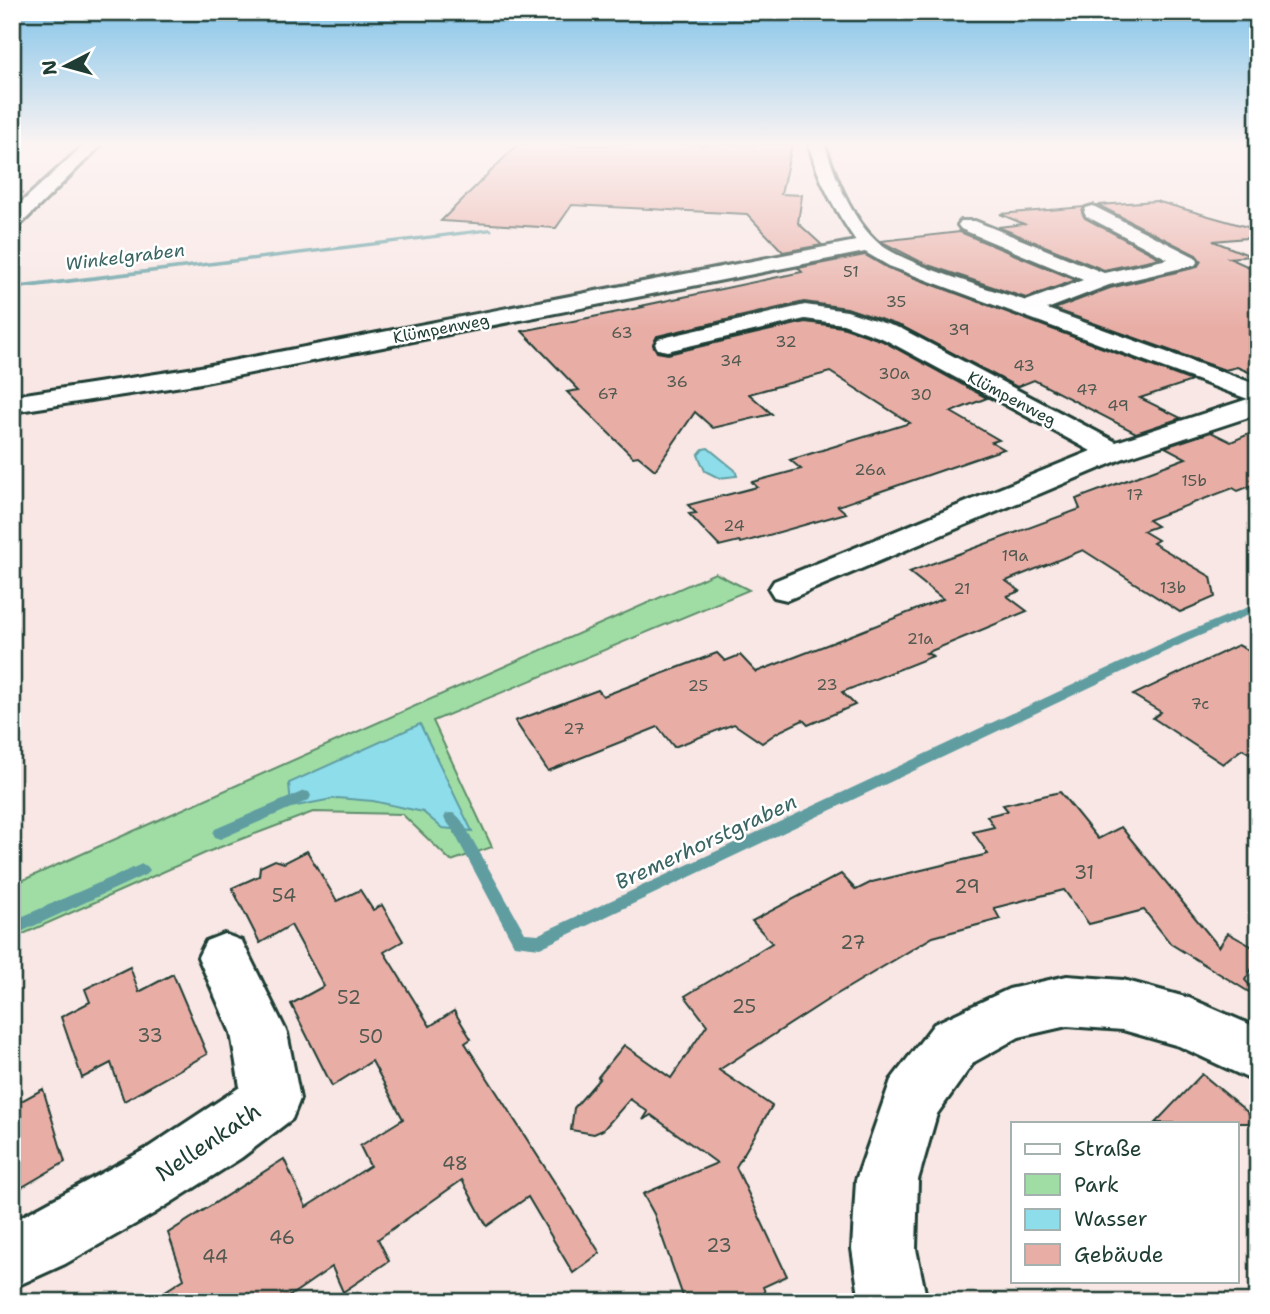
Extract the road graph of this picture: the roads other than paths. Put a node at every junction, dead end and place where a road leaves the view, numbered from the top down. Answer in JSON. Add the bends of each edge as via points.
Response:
{"nodes":[{"id":1,"x":28,"y":206,"type":"edge"},
{"id":2,"x":842,"y":206,"type":"edge"},
{"id":3,"x":1093,"y":212,"type":"dead end"},
{"id":4,"x":12,"y":222,"type":"edge"},
{"id":5,"x":968,"y":225,"type":"dead end"},
{"id":6,"x":868,"y":245,"type":"junction"},
{"id":7,"x":1102,"y":280,"type":"junction"},
{"id":8,"x":1024,"y":310,"type":"junction"},
{"id":9,"x":667,"y":344,"type":"dead end"},
{"id":10,"x":1258,"y":394,"type":"edge"},
{"id":11,"x":12,"y":404,"type":"edge"},
{"id":12,"x":1258,"y":405,"type":"edge"},
{"id":13,"x":1114,"y":452,"type":"junction"},
{"id":14,"x":787,"y":589,"type":"dead end"},
{"id":15,"x":224,"y":957,"type":"dead end"},
{"id":16,"x":1258,"y":1056,"type":"edge"},
{"id":17,"x":12,"y":1256,"type":"edge"},
{"id":18,"x":894,"y":1302,"type":"edge"}],
"edges":[{"from":1,"to":4,"type":"street"},
{"from":2,"to":6,"type":"street"},
{"from":3,"to":7,"type":"street","via":[[1188,261]]},
{"from":5,"to":7,"type":"street"},
{"from":6,"to":8,"type":"street","via":[[896,262]]},
{"from":6,"to":11,"type":"street","name":"Klümpenweg","via":[[195,376]]},
{"from":7,"to":8,"type":"street"},
{"from":8,"to":10,"type":"street"},
{"from":9,"to":13,"type":"street","name":"Klümpenweg","via":[[805,312],[847,318],[893,334]]},
{"from":12,"to":13,"type":"street"},
{"from":13,"to":14,"type":"street"},
{"from":15,"to":17,"type":"street","name":"Nellenkath","via":[[259,1033],[271,1099],[190,1157]]},
{"from":16,"to":18,"type":"street","via":[[1189,1023],[1123,1005],[1067,1001],[1009,1014],[954,1042],[912,1100],[887,1180],[884,1249]]}]}
